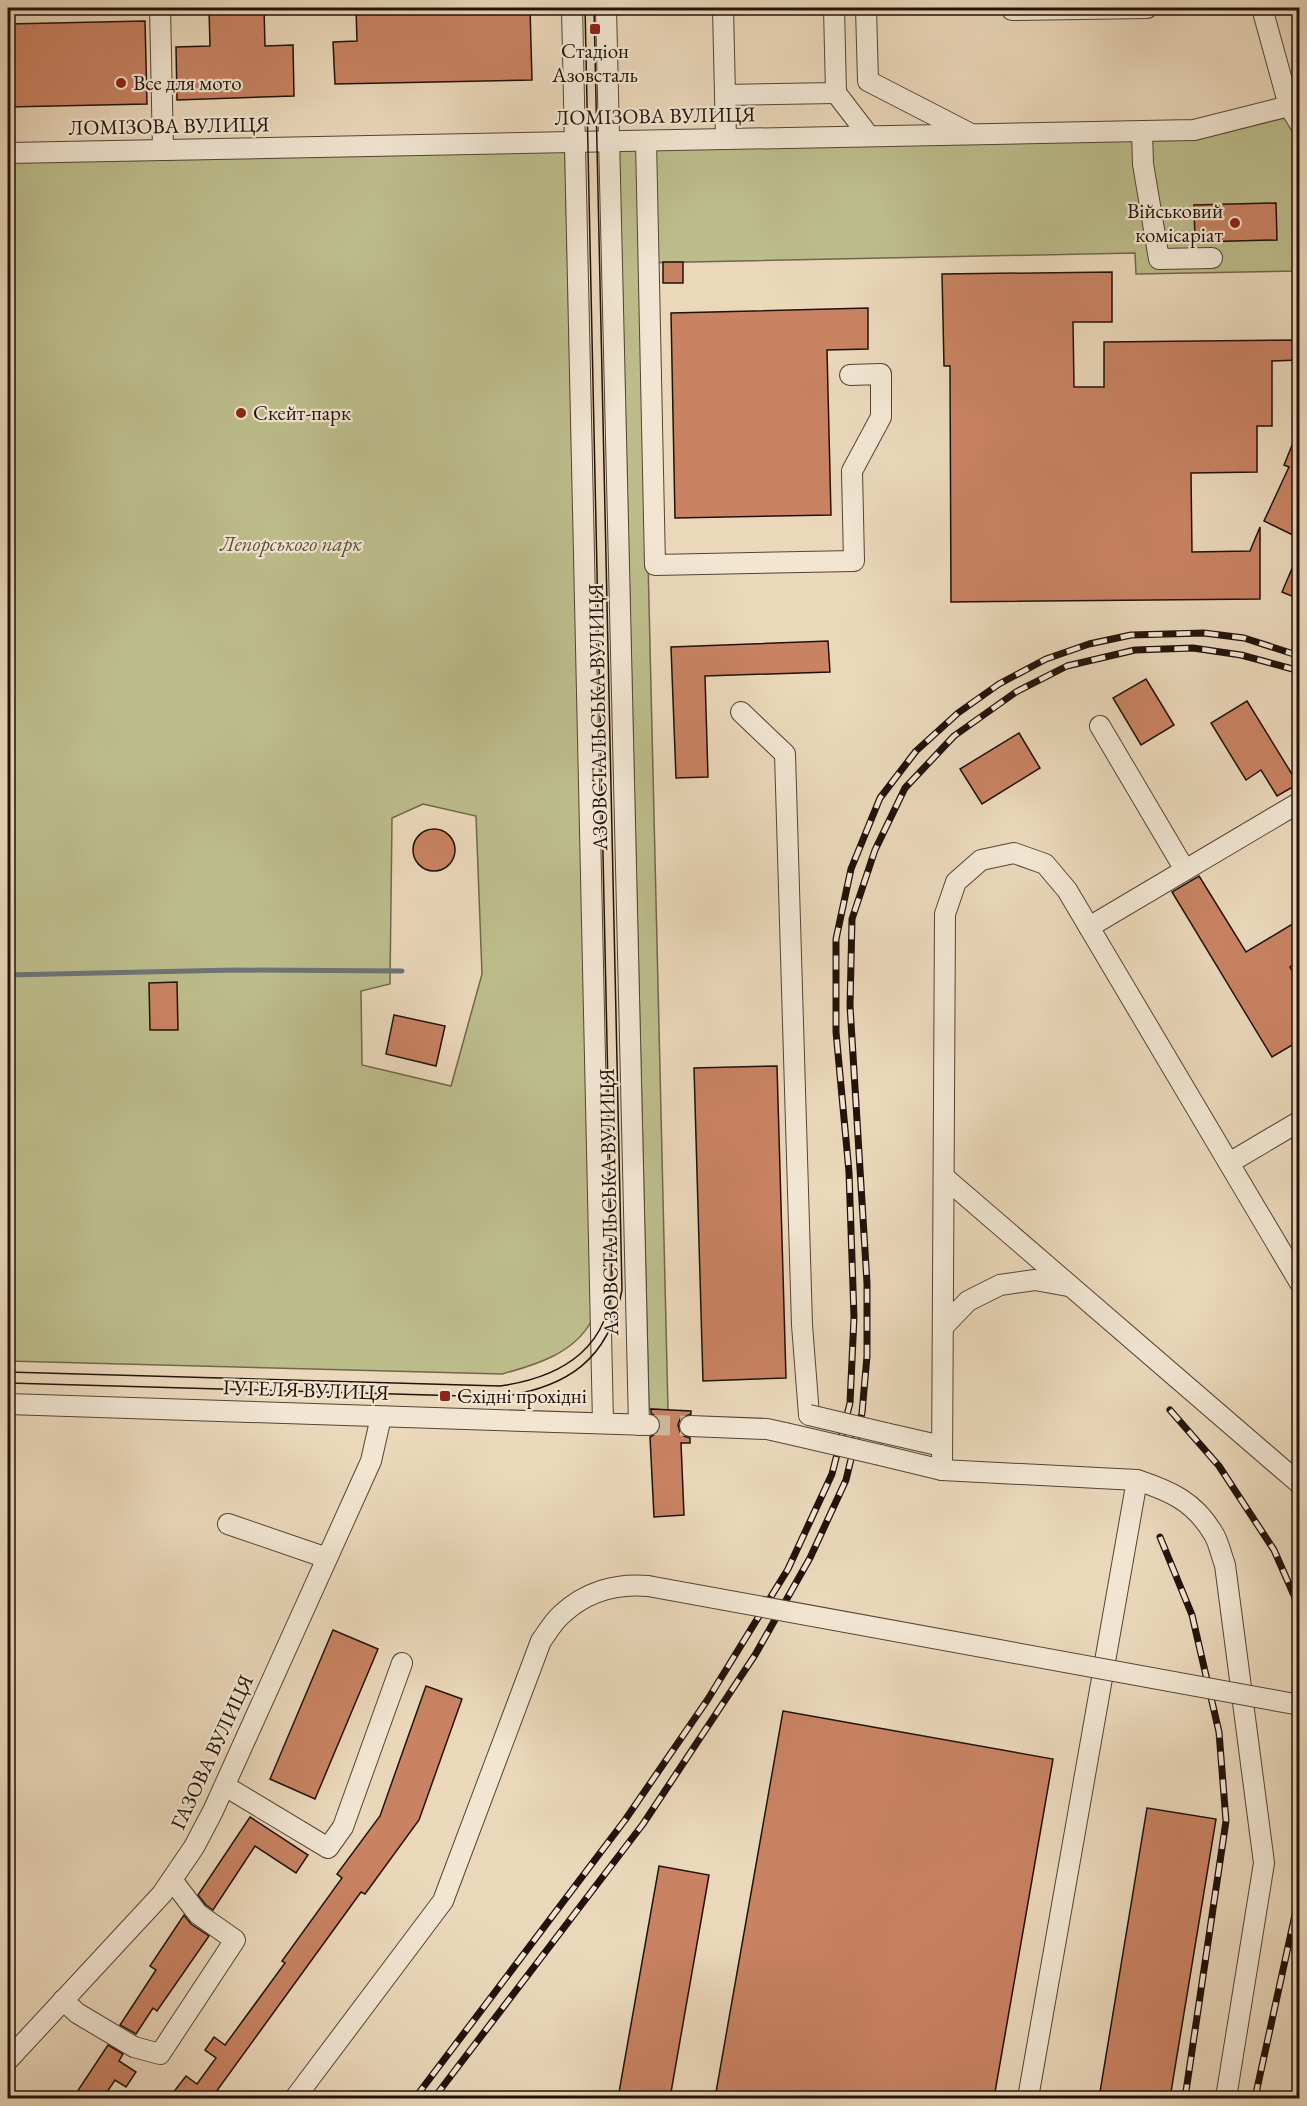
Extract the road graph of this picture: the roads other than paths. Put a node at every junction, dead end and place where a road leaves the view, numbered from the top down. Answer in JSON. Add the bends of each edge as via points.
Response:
{"nodes":[{"id":1,"x":160,"y":8,"type":"edge"},
{"id":2,"x":572,"y":8,"type":"edge"},
{"id":3,"x":606,"y":8,"type":"edge"},
{"id":4,"x":723,"y":8,"type":"edge"},
{"id":5,"x":834,"y":8,"type":"edge"},
{"id":6,"x":866,"y":8,"type":"edge"},
{"id":7,"x":1147,"y":8,"type":"edge"},
{"id":8,"x":1262,"y":8,"type":"edge"},
{"id":9,"x":1012,"y":10,"type":"dead end"},
{"id":10,"x":836,"y":93,"type":"junction"},
{"id":11,"x":725,"y":95,"type":"junction"},
{"id":12,"x":1294,"y":106,"type":"edge"},
{"id":13,"x":1299,"y":124,"type":"edge"},
{"id":14,"x":1142,"y":131,"type":"junction"},
{"id":15,"x":972,"y":134,"type":"junction"},
{"id":16,"x":869,"y":136,"type":"junction"},
{"id":17,"x":726,"y":139,"type":"junction"},
{"id":18,"x":609,"y":141,"type":"junction"},
{"id":19,"x":645,"y":141,"type":"junction"},
{"id":20,"x":575,"y":142,"type":"junction"},
{"id":21,"x":163,"y":150,"type":"junction"},
{"id":22,"x":8,"y":153,"type":"edge"},
{"id":23,"x":1212,"y":258,"type":"dead end"},
{"id":24,"x":850,"y":375,"type":"dead end"},
{"id":25,"x":741,"y":712,"type":"dead end"},
{"id":26,"x":1100,"y":726,"type":"dead end"},
{"id":27,"x":1299,"y":802,"type":"edge"},
{"id":28,"x":1185,"y":870,"type":"junction"},
{"id":29,"x":1089,"y":927,"type":"junction"},
{"id":30,"x":1299,"y":1121,"type":"edge"},
{"id":31,"x":1229,"y":1163,"type":"junction"},
{"id":32,"x":944,"y":1177,"type":"junction"},
{"id":33,"x":1299,"y":1283,"type":"edge"},
{"id":34,"x":1071,"y":1287,"type":"junction"},
{"id":35,"x":943,"y":1327,"type":"junction"},
{"id":36,"x":8,"y":1404,"type":"edge"},
{"id":37,"x":381,"y":1417,"type":"junction"},
{"id":38,"x":603,"y":1424,"type":"junction"},
{"id":39,"x":644,"y":1425,"type":"joint"},
{"id":40,"x":690,"y":1426,"type":"tunnel mouth"},
{"id":41,"x":942,"y":1446,"type":"junction"},
{"id":42,"x":942,"y":1470,"type":"junction"},
{"id":43,"x":1137,"y":1480,"type":"junction"},
{"id":44,"x":1299,"y":1484,"type":"edge"},
{"id":45,"x":228,"y":1524,"type":"dead end"},
{"id":46,"x":327,"y":1558,"type":"junction"},
{"id":47,"x":402,"y":1663,"type":"dead end"},
{"id":48,"x":1299,"y":1705,"type":"edge"},
{"id":49,"x":225,"y":1786,"type":"junction"},
{"id":50,"x":172,"y":1880,"type":"junction"},
{"id":51,"x":63,"y":2000,"type":"junction"},
{"id":52,"x":8,"y":2060,"type":"edge"},
{"id":53,"x":295,"y":2098,"type":"edge"},
{"id":54,"x":1028,"y":2098,"type":"edge"},
{"id":55,"x":1226,"y":2098,"type":"edge"}],
"edges":[{"from":1,"to":21,"type":"street"},
{"from":2,"to":20,"type":"street","name":"АЗОВСТАЛЬСЬКА ВУЛИЦЯ"},
{"from":3,"to":18,"type":"street","name":"АЗОВСТАЛЬСЬКА ВУЛИЦЯ"},
{"from":4,"to":11,"type":"street"},
{"from":5,"to":10,"type":"street"},
{"from":6,"to":15,"type":"street","via":[[868,81]]},
{"from":7,"to":9,"type":"street"},
{"from":8,"to":12,"type":"street"},
{"from":10,"to":11,"type":"street"},
{"from":10,"to":16,"type":"street"},
{"from":11,"to":17,"type":"street"},
{"from":12,"to":13,"type":"street"},
{"from":12,"to":14,"type":"street","name":"ЛОМІЗОВА ВУЛИЦЯ","via":[[1194,130]]},
{"from":14,"to":15,"type":"street","name":"ЛОМІЗОВА ВУЛИЦЯ"},
{"from":14,"to":23,"type":"street","via":[[1143,164],[1159,259]]},
{"from":15,"to":16,"type":"street","name":"ЛОМІЗОВА ВУЛИЦЯ"},
{"from":16,"to":17,"type":"street","name":"ЛОМІЗОВА ВУЛИЦЯ"},
{"from":17,"to":19,"type":"street","name":"ЛОМІЗОВА ВУЛИЦЯ"},
{"from":18,"to":19,"type":"street","name":"ЛОМІЗОВА ВУЛИЦЯ"},
{"from":18,"to":20,"type":"street","name":"ЛОМІЗОВА ВУЛИЦЯ"},
{"from":18,"to":39,"type":"street","name":"АЗОВСТАЛЬСЬКА ВУЛИЦЯ"},
{"from":19,"to":24,"type":"street","via":[[655,565],[854,561],[852,471],[882,417],[880,374]]},
{"from":20,"to":21,"type":"street","name":"ЛОМІЗОВА ВУЛИЦЯ"},
{"from":20,"to":38,"type":"street","name":"АЗОВСТАЛЬСЬКА ВУЛИЦЯ"},
{"from":21,"to":22,"type":"street","name":"ЛОМІЗОВА ВУЛИЦЯ"},
{"from":25,"to":41,"type":"street","bridge":true,"via":[[785,754],[802,1325],[809,1415]]},
{"from":26,"to":28,"type":"street"},
{"from":27,"to":28,"type":"street"},
{"from":28,"to":29,"type":"street"},
{"from":29,"to":31,"type":"street"},
{"from":29,"to":32,"type":"street","via":[[1046,864],[1014,853],[981,860],[956,882],[945,914]]},
{"from":30,"to":31,"type":"street"},
{"from":31,"to":33,"type":"street"},
{"from":32,"to":34,"type":"street"},
{"from":32,"to":35,"type":"street"},
{"from":34,"to":35,"type":"street","via":[[1035,1280],[1000,1285],[968,1301]]},
{"from":34,"to":44,"type":"street"},
{"from":35,"to":41,"type":"street"},
{"from":36,"to":37,"type":"street","name":"ГУГЕЛЯ ВУЛИЦЯ"},
{"from":37,"to":38,"type":"street","name":"ГУГЕЛЯ ВУЛИЦЯ"},
{"from":37,"to":46,"type":"street","name":"ГАЗОВА ВУЛИЦЯ","via":[[371,1461]]},
{"from":38,"to":39,"type":"street","name":"ГУГЕЛЯ ВУЛИЦЯ"},
{"from":40,"to":42,"type":"street","bridge":true,"via":[[767,1429]]},
{"from":41,"to":42,"type":"street"},
{"from":42,"to":43,"type":"street"},
{"from":43,"to":54,"type":"street"},
{"from":43,"to":55,"type":"street","via":[[1168,1490],[1194,1508],[1214,1534],[1225,1565],[1264,1863]]},
{"from":45,"to":46,"type":"street"},
{"from":46,"to":49,"type":"street","name":"ГАЗОВА ВУЛИЦЯ"},
{"from":47,"to":49,"type":"street","via":[[343,1827],[328,1848]]},
{"from":48,"to":53,"type":"street","bridge":true,"via":[[648,1586],[610,1588],[586,1597],[560,1615],[541,1641],[442,1901]]},
{"from":49,"to":50,"type":"street","name":"ГАЗОВА ВУЛИЦЯ"},
{"from":50,"to":51,"type":"street","name":"ГАЗОВА ВУЛИЦЯ"},
{"from":50,"to":51,"type":"street","via":[[198,1914],[235,1940],[160,2054],[134,2047],[77,2013]]},
{"from":51,"to":52,"type":"street","name":"ГАЗОВА ВУЛИЦЯ"}]}
